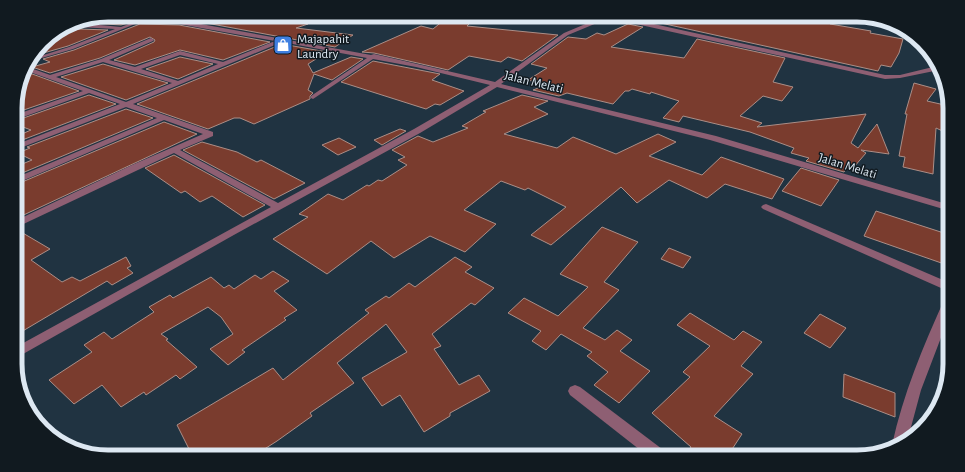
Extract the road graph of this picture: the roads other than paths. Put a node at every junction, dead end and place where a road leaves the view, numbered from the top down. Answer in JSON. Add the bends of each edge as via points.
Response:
{"nodes":[{"id":1,"x":138,"y":22,"type":"edge"},
{"id":2,"x":179,"y":22,"type":"edge"},
{"id":3,"x":594,"y":22,"type":"edge"},
{"id":4,"x":641,"y":22,"type":"edge"},
{"id":5,"x":84,"y":25,"type":"edge"},
{"id":6,"x":121,"y":29,"type":"junction"},
{"id":7,"x":151,"y":40,"type":"dead end"},
{"id":8,"x":280,"y":41,"type":"junction"},
{"id":9,"x":374,"y":56,"type":"junction"},
{"id":10,"x":38,"y":58,"type":"edge"},
{"id":11,"x":103,"y":60,"type":"junction"},
{"id":12,"x":223,"y":64,"type":"junction"},
{"id":13,"x":135,"y":69,"type":"junction"},
{"id":14,"x":934,"y":69,"type":"edge"},
{"id":15,"x":31,"y":70,"type":"edge"},
{"id":16,"x":50,"y":76,"type":"junction"},
{"id":17,"x":178,"y":83,"type":"junction"},
{"id":18,"x":497,"y":84,"type":"junction"},
{"id":19,"x":90,"y":91,"type":"junction"},
{"id":20,"x":314,"y":97,"type":"dead end"},
{"id":21,"x":127,"y":104,"type":"junction"},
{"id":22,"x":22,"y":115,"type":"edge"},
{"id":23,"x":162,"y":118,"type":"junction"},
{"id":24,"x":22,"y":145,"type":"edge"},
{"id":25,"x":174,"y":150,"type":"junction"},
{"id":26,"x":22,"y":178,"type":"edge"},
{"id":27,"x":277,"y":206,"type":"junction"},
{"id":28,"x":943,"y":206,"type":"edge"},
{"id":29,"x":766,"y":207,"type":"dead end"},
{"id":30,"x":22,"y":222,"type":"edge"},
{"id":31,"x":943,"y":285,"type":"edge"},
{"id":32,"x":943,"y":316,"type":"edge"},
{"id":33,"x":22,"y":350,"type":"edge"},
{"id":34,"x":575,"y":391,"type":"dead end"},
{"id":35,"x":900,"y":438,"type":"edge"},
{"id":36,"x":649,"y":450,"type":"edge"}],
"edges":[{"from":1,"to":6,"type":"street"},
{"from":2,"to":8,"type":"street","name":"Jalan Melati"},
{"from":3,"to":18,"type":"street","via":[[566,34]]},
{"from":4,"to":14,"type":"street","via":[[885,77],[901,78]]},
{"from":5,"to":6,"type":"street"},
{"from":6,"to":10,"type":"street"},
{"from":7,"to":11,"type":"street"},
{"from":8,"to":9,"type":"street","name":"Jalan Melati"},
{"from":8,"to":12,"type":"street"},
{"from":9,"to":18,"type":"street","name":"Jalan Melati"},
{"from":9,"to":20,"type":"street"},
{"from":11,"to":13,"type":"street"},
{"from":11,"to":16,"type":"street"},
{"from":12,"to":13,"type":"street","via":[[180,52]]},
{"from":12,"to":17,"type":"street"},
{"from":13,"to":17,"type":"street"},
{"from":15,"to":16,"type":"street"},
{"from":16,"to":19,"type":"street"},
{"from":17,"to":21,"type":"street"},
{"from":18,"to":27,"type":"street","via":[[417,131]]},
{"from":18,"to":28,"type":"street","name":"Jalan Melati","via":[[720,140]]},
{"from":19,"to":21,"type":"street"},
{"from":19,"to":22,"type":"street"},
{"from":21,"to":23,"type":"street"},
{"from":21,"to":24,"type":"street"},
{"from":23,"to":25,"type":"street","via":[[210,134]]},
{"from":23,"to":26,"type":"street"},
{"from":25,"to":27,"type":"street"},
{"from":25,"to":30,"type":"street"},
{"from":27,"to":33,"type":"street"},
{"from":29,"to":31,"type":"street"},
{"from":32,"to":35,"type":"street","via":[[904,418]]},
{"from":34,"to":36,"type":"street"}]}
